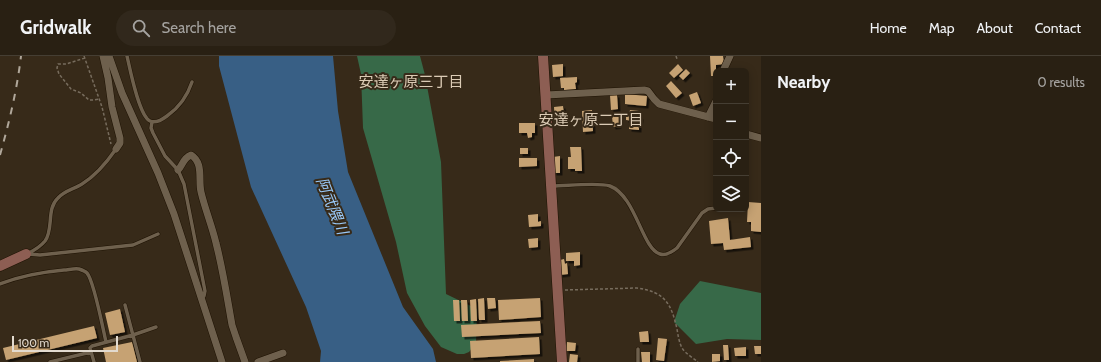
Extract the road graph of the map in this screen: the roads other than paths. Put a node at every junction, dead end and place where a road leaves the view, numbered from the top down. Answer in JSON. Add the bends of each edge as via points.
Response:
{"nodes":[{"id":1,"x":103,"y":56,"type":"edge"},
{"id":2,"x":109,"y":56,"type":"edge"},
{"id":3,"x":127,"y":56,"type":"edge"},
{"id":4,"x":543,"y":56,"type":"edge"},
{"id":5,"x":730,"y":56,"type":"edge"},
{"id":6,"x":725,"y":68,"type":"edge"},
{"id":7,"x":192,"y":82,"type":"dead end"},
{"id":8,"x":546,"y":95,"type":"junction"},
{"id":9,"x":715,"y":104,"type":"edge"},
{"id":10,"x":708,"y":118,"type":"junction"},
{"id":11,"x":713,"y":119,"type":"edge"},
{"id":12,"x":152,"y":122,"type":"junction"},
{"id":13,"x":749,"y":135,"type":"edge"},
{"id":14,"x":761,"y":138,"type":"edge"},
{"id":15,"x":116,"y":150,"type":"joint"},
{"id":16,"x":178,"y":170,"type":"junction"},
{"id":17,"x":551,"y":186,"type":"junction"},
{"id":18,"x":713,"y":208,"type":"edge"},
{"id":19,"x":158,"y":234,"type":"dead end"},
{"id":20,"x":26,"y":254,"type":"junction"},
{"id":21,"x":0,"y":266,"type":"edge"},
{"id":22,"x":0,"y":284,"type":"edge"},
{"id":23,"x":201,"y":299,"type":"junction"},
{"id":24,"x":125,"y":304,"type":"dead end"},
{"id":25,"x":156,"y":327,"type":"dead end"},
{"id":26,"x":133,"y":335,"type":"junction"},
{"id":27,"x":106,"y":342,"type":"junction"},
{"id":28,"x":638,"y":349,"type":"dead end"},
{"id":29,"x":91,"y":352,"type":"junction"},
{"id":30,"x":283,"y":353,"type":"dead end"},
{"id":31,"x":50,"y":362,"type":"edge"},
{"id":32,"x":94,"y":362,"type":"edge"},
{"id":33,"x":140,"y":362,"type":"edge"},
{"id":34,"x":222,"y":362,"type":"edge"},
{"id":35,"x":245,"y":362,"type":"edge"},
{"id":36,"x":258,"y":362,"type":"edge"},
{"id":37,"x":562,"y":362,"type":"edge"},
{"id":38,"x":638,"y":362,"type":"edge"}],
"edges":[{"from":1,"to":15,"type":"street","via":[[120,138]]},
{"from":2,"to":23,"type":"street","via":[[122,93],[170,201]]},
{"from":3,"to":12,"type":"lane","via":[[137,97],[147,119]]},
{"from":4,"to":8,"type":"street"},
{"from":5,"to":6,"type":"street"},
{"from":7,"to":12,"type":"lane","via":[[180,105],[164,118]]},
{"from":8,"to":10,"type":"street","via":[[644,90],[659,104]]},
{"from":8,"to":17,"type":"street"},
{"from":9,"to":10,"type":"street"},
{"from":10,"to":11,"type":"street"},
{"from":12,"to":16,"type":"lane","via":[[151,128],[156,140],[165,156]]},
{"from":13,"to":14,"type":"street"},
{"from":15,"to":20,"type":"lane","via":[[90,178],[58,198],[52,209],[45,242]]},
{"from":16,"to":23,"type":"lane","via":[[184,184],[202,272],[205,291]]},
{"from":16,"to":35,"type":"street","via":[[184,159],[191,156],[199,166],[201,193],[216,241],[232,325]]},
{"from":17,"to":18,"type":"lane","via":[[600,184],[616,190],[628,202],[641,229],[660,254],[671,253],[677,248],[702,213]]},
{"from":17,"to":37,"type":"street"},
{"from":19,"to":20,"type":"lane","via":[[122,247],[40,255]]},
{"from":20,"to":21,"type":"street"},
{"from":22,"to":27,"type":"lane","via":[[53,271],[84,271],[88,274],[93,289]]},
{"from":23,"to":34,"type":"street"},
{"from":24,"to":26,"type":"lane"},
{"from":25,"to":26,"type":"lane"},
{"from":26,"to":27,"type":"lane"},
{"from":26,"to":33,"type":"lane"},
{"from":27,"to":29,"type":"lane","via":[[92,346]]},
{"from":28,"to":38,"type":"lane"},
{"from":29,"to":31,"type":"lane"},
{"from":29,"to":32,"type":"lane"},
{"from":30,"to":36,"type":"street"}]}
